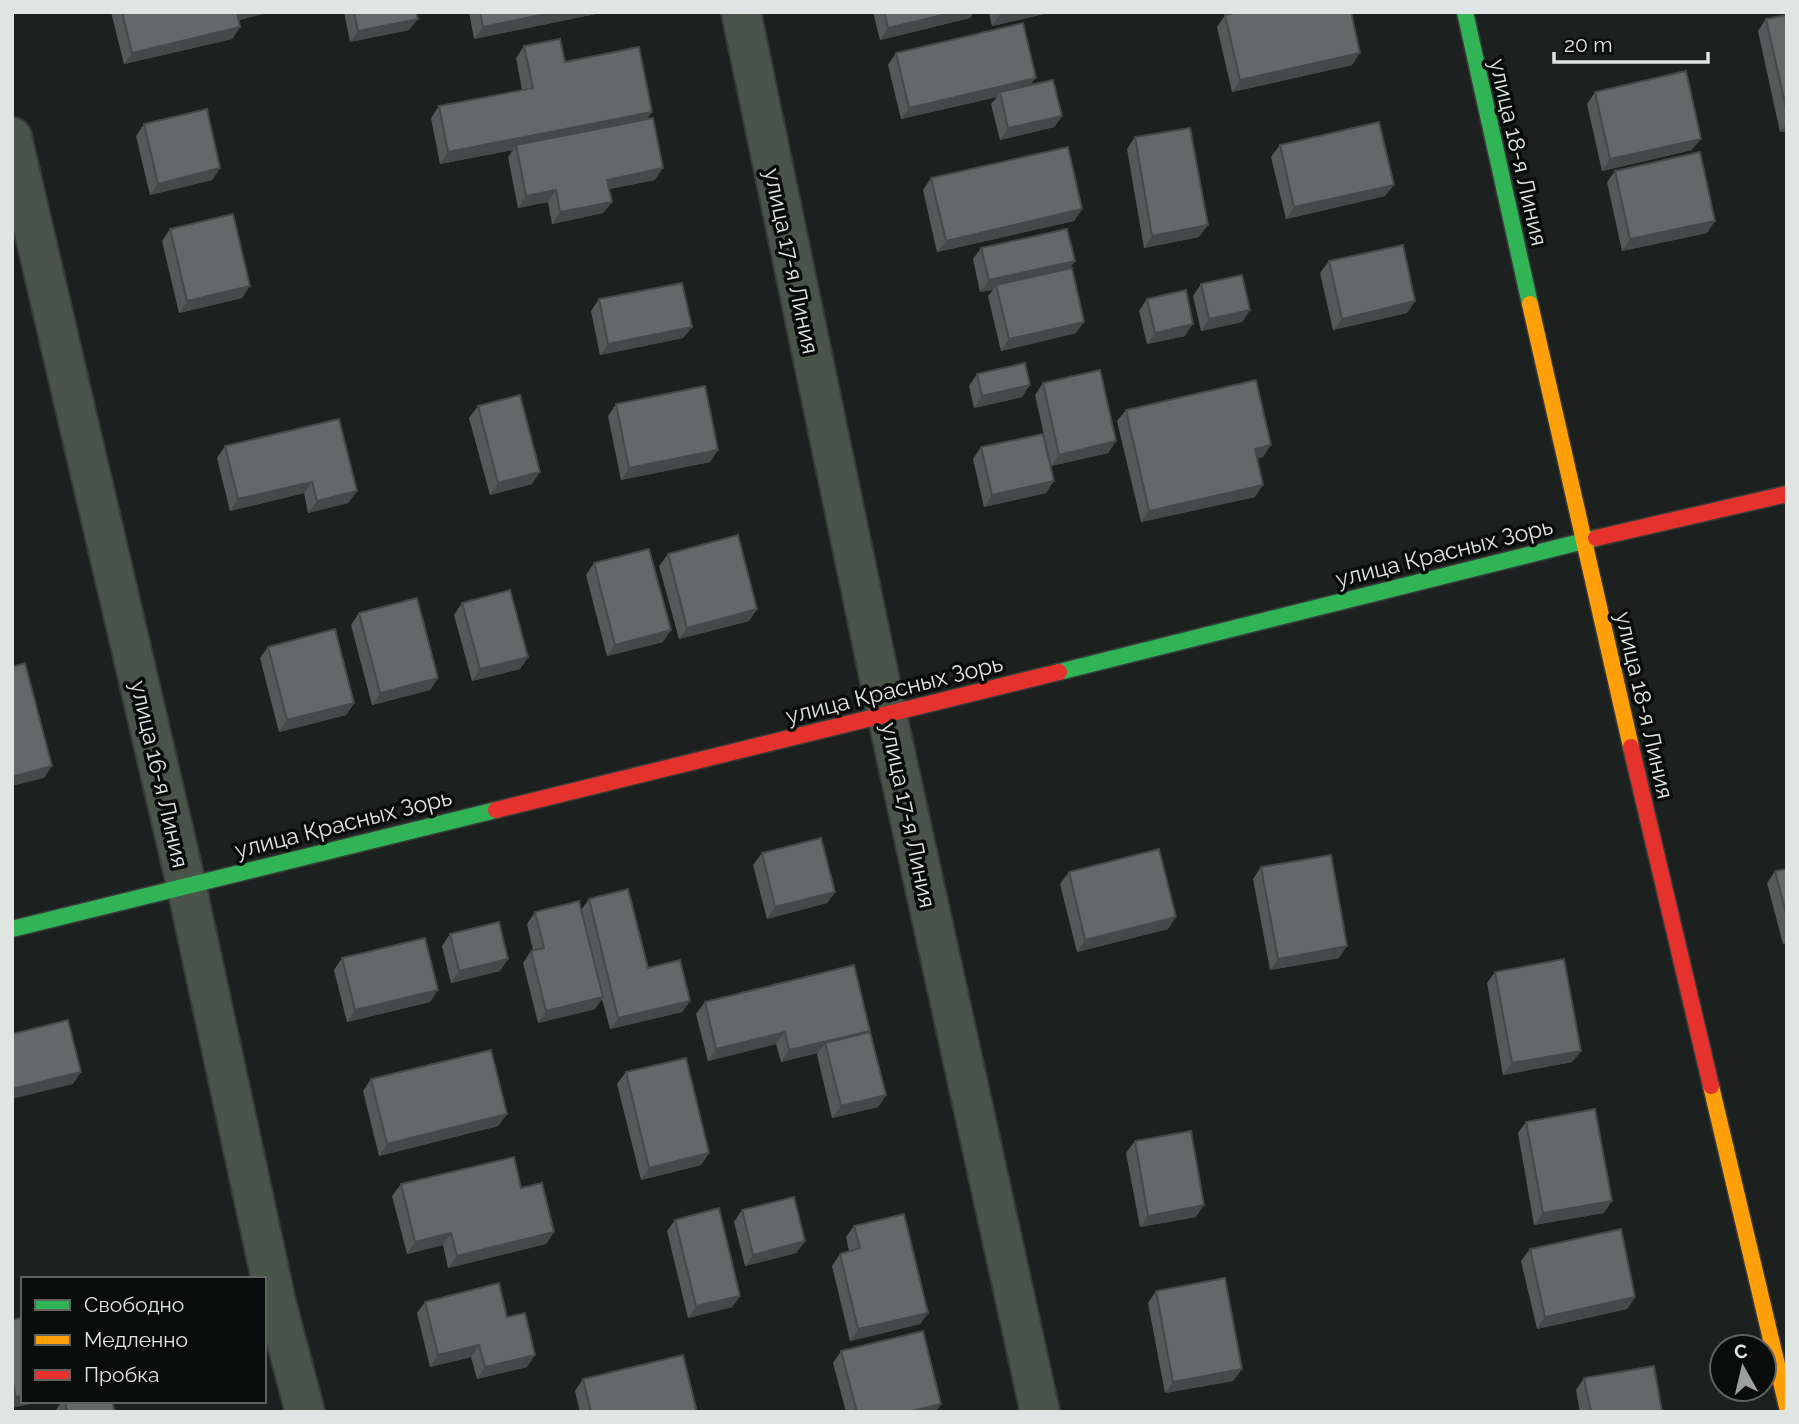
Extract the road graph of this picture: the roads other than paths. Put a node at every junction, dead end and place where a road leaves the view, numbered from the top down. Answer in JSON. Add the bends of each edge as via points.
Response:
{"nodes":[{"id":1,"x":741,"y":12,"type":"edge"},
{"id":2,"x":1465,"y":12,"type":"edge"},
{"id":3,"x":12,"y":137,"type":"edge"},
{"id":4,"x":1787,"y":494,"type":"edge"},
{"id":5,"x":1583,"y":540,"type":"junction"},
{"id":6,"x":887,"y":715,"type":"junction"},
{"id":7,"x":186,"y":884,"type":"junction"},
{"id":8,"x":12,"y":929,"type":"edge"},
{"id":9,"x":1787,"y":1406,"type":"edge"},
{"id":10,"x":305,"y":1412,"type":"edge"},
{"id":11,"x":1040,"y":1412,"type":"edge"}],
"edges":[{"from":1,"to":6,"type":"street","name":"улица 17-я Линия"},
{"from":2,"to":5,"type":"street","name":"улица 18-я Линия"},
{"from":3,"to":7,"type":"street","name":"улица 16-я Линия"},
{"from":4,"to":5,"type":"street","name":"улица Красных Зорь"},
{"from":5,"to":6,"type":"street","name":"улица Красных Зорь"},
{"from":5,"to":9,"type":"street","name":"улица 18-я Линия"},
{"from":6,"to":7,"type":"street","name":"улица Красных Зорь"},
{"from":6,"to":11,"type":"street","name":"улица 17-я Линия"},
{"from":7,"to":8,"type":"street","name":"улица Красных Зорь"},
{"from":7,"to":10,"type":"street","name":"улица 16-я Линия","via":[[276,1302]]}]}
